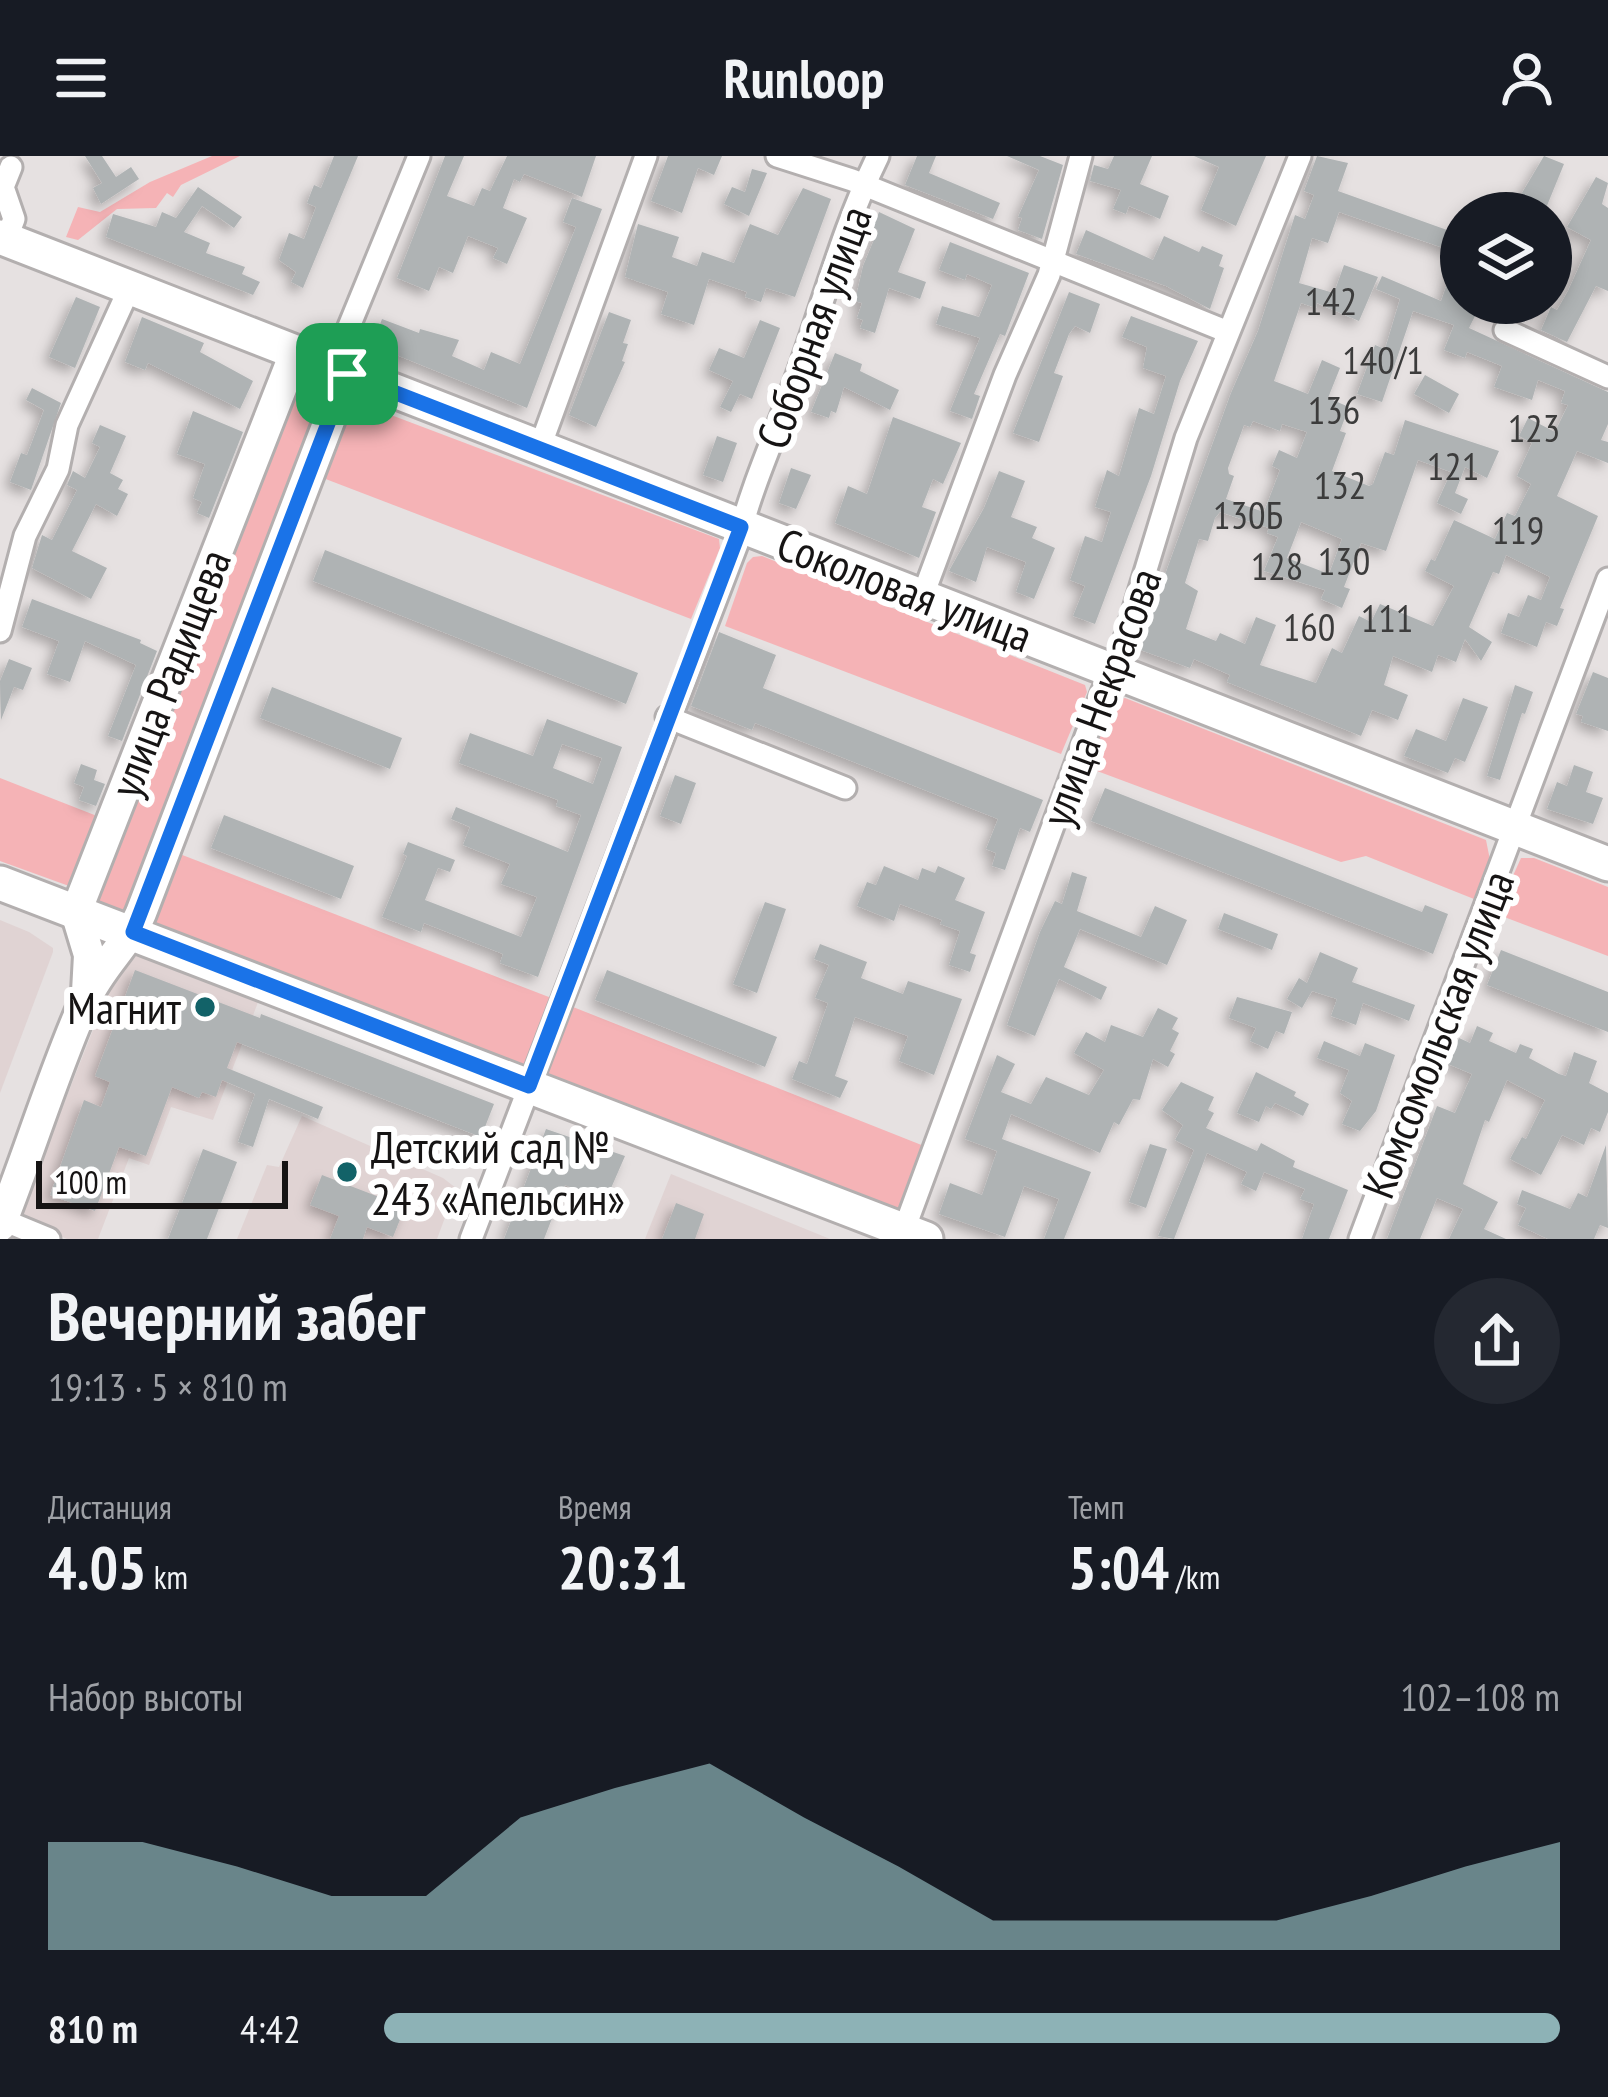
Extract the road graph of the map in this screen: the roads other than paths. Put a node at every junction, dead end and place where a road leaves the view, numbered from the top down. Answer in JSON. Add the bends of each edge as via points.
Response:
{"nodes":[{"id":1,"x":419,"y":156,"type":"edge"},
{"id":2,"x":646,"y":156,"type":"edge"},
{"id":3,"x":777,"y":156,"type":"edge"},
{"id":4,"x":878,"y":156,"type":"edge"},
{"id":5,"x":1082,"y":156,"type":"edge"},
{"id":6,"x":1300,"y":156,"type":"edge"},
{"id":7,"x":10,"y":167,"type":"dead end"},
{"id":8,"x":865,"y":185,"type":"junction"},
{"id":9,"x":3,"y":238,"type":"edge"},
{"id":10,"x":1054,"y":261,"type":"junction"},
{"id":11,"x":129,"y":290,"type":"junction"},
{"id":12,"x":1505,"y":330,"type":"dead end"},
{"id":13,"x":1228,"y":332,"type":"junction"},
{"id":14,"x":295,"y":352,"type":"junction"},
{"id":15,"x":340,"y":371,"type":"junction"},
{"id":16,"x":1608,"y":377,"type":"edge"},
{"id":17,"x":540,"y":447,"type":"junction"},
{"id":18,"x":741,"y":527,"type":"junction"},
{"id":19,"x":1608,"y":578,"type":"edge"},
{"id":20,"x":923,"y":595,"type":"junction"},
{"id":21,"x":0,"y":632,"type":"edge"},
{"id":22,"x":1112,"y":670,"type":"junction"},
{"id":23,"x":668,"y":717,"type":"junction"},
{"id":24,"x":845,"y":788,"type":"dead end"},
{"id":25,"x":1514,"y":829,"type":"junction"},
{"id":26,"x":1608,"y":864,"type":"edge"},
{"id":27,"x":0,"y":883,"type":"edge"},
{"id":28,"x":76,"y":912,"type":"junction"},
{"id":29,"x":133,"y":932,"type":"junction"},
{"id":30,"x":86,"y":998,"type":"junction"},
{"id":31,"x":529,"y":1086,"type":"junction"},
{"id":32,"x":1,"y":1223,"type":"edge"},
{"id":33,"x":910,"y":1236,"type":"edge"},
{"id":34,"x":49,"y":1239,"type":"edge"},
{"id":35,"x":470,"y":1239,"type":"edge"},
{"id":36,"x":1360,"y":1239,"type":"edge"}],
"edges":[{"from":1,"to":15,"type":"street","name":"улица Радищева"},
{"from":2,"to":17,"type":"street"},
{"from":3,"to":8,"type":"street"},
{"from":4,"to":8,"type":"street","name":"Соборная улица"},
{"from":5,"to":10,"type":"street"},
{"from":6,"to":13,"type":"street","name":"улица Некрасова"},
{"from":7,"to":9,"type":"street","via":[[3,187],[14,219]]},
{"from":8,"to":10,"type":"street"},
{"from":8,"to":18,"type":"street","name":"Соборная улица"},
{"from":9,"to":11,"type":"main road","name":"Соколовая улица"},
{"from":10,"to":13,"type":"street"},
{"from":10,"to":20,"type":"street"},
{"from":11,"to":14,"type":"main road","name":"Соколовая улица"},
{"from":11,"to":21,"type":"street","via":[[67,425]]},
{"from":12,"to":16,"type":"street"},
{"from":13,"to":22,"type":"street","name":"улица Некрасова"},
{"from":14,"to":15,"type":"main road","name":"Соколовая улица"},
{"from":14,"to":28,"type":"street","name":"улица Радищева"},
{"from":15,"to":17,"type":"main road","name":"Соколовая улица"},
{"from":15,"to":29,"type":"street","name":"улица Радищева"},
{"from":17,"to":18,"type":"main road","name":"Соколовая улица"},
{"from":18,"to":20,"type":"main road","name":"Соколовая улица"},
{"from":18,"to":23,"type":"street","name":"Соборная улица"},
{"from":19,"to":25,"type":"street","name":"Комсомольская улица"},
{"from":20,"to":22,"type":"main road","name":"Соколовая улица"},
{"from":22,"to":25,"type":"main road","name":"Соколовая улица"},
{"from":22,"to":33,"type":"street","name":"улица Некрасова"},
{"from":23,"to":24,"type":"street"},
{"from":23,"to":31,"type":"street","name":"Соборная улица"},
{"from":25,"to":26,"type":"main road","name":"Соколовая улица"},
{"from":25,"to":36,"type":"street","name":"Комсомольская улица"},
{"from":27,"to":28,"type":"main road"},
{"from":28,"to":29,"type":"main road"},
{"from":28,"to":30,"type":"street","name":"улица Радищева","via":[[89,955]]},
{"from":29,"to":30,"type":"street","name":"улица Радищева"},
{"from":29,"to":31,"type":"main road"},
{"from":30,"to":32,"type":"street","name":"улица Радищева"},
{"from":31,"to":33,"type":"main road"},
{"from":31,"to":35,"type":"street","name":"Соборная улица"},
{"from":32,"to":34,"type":"street"}]}
